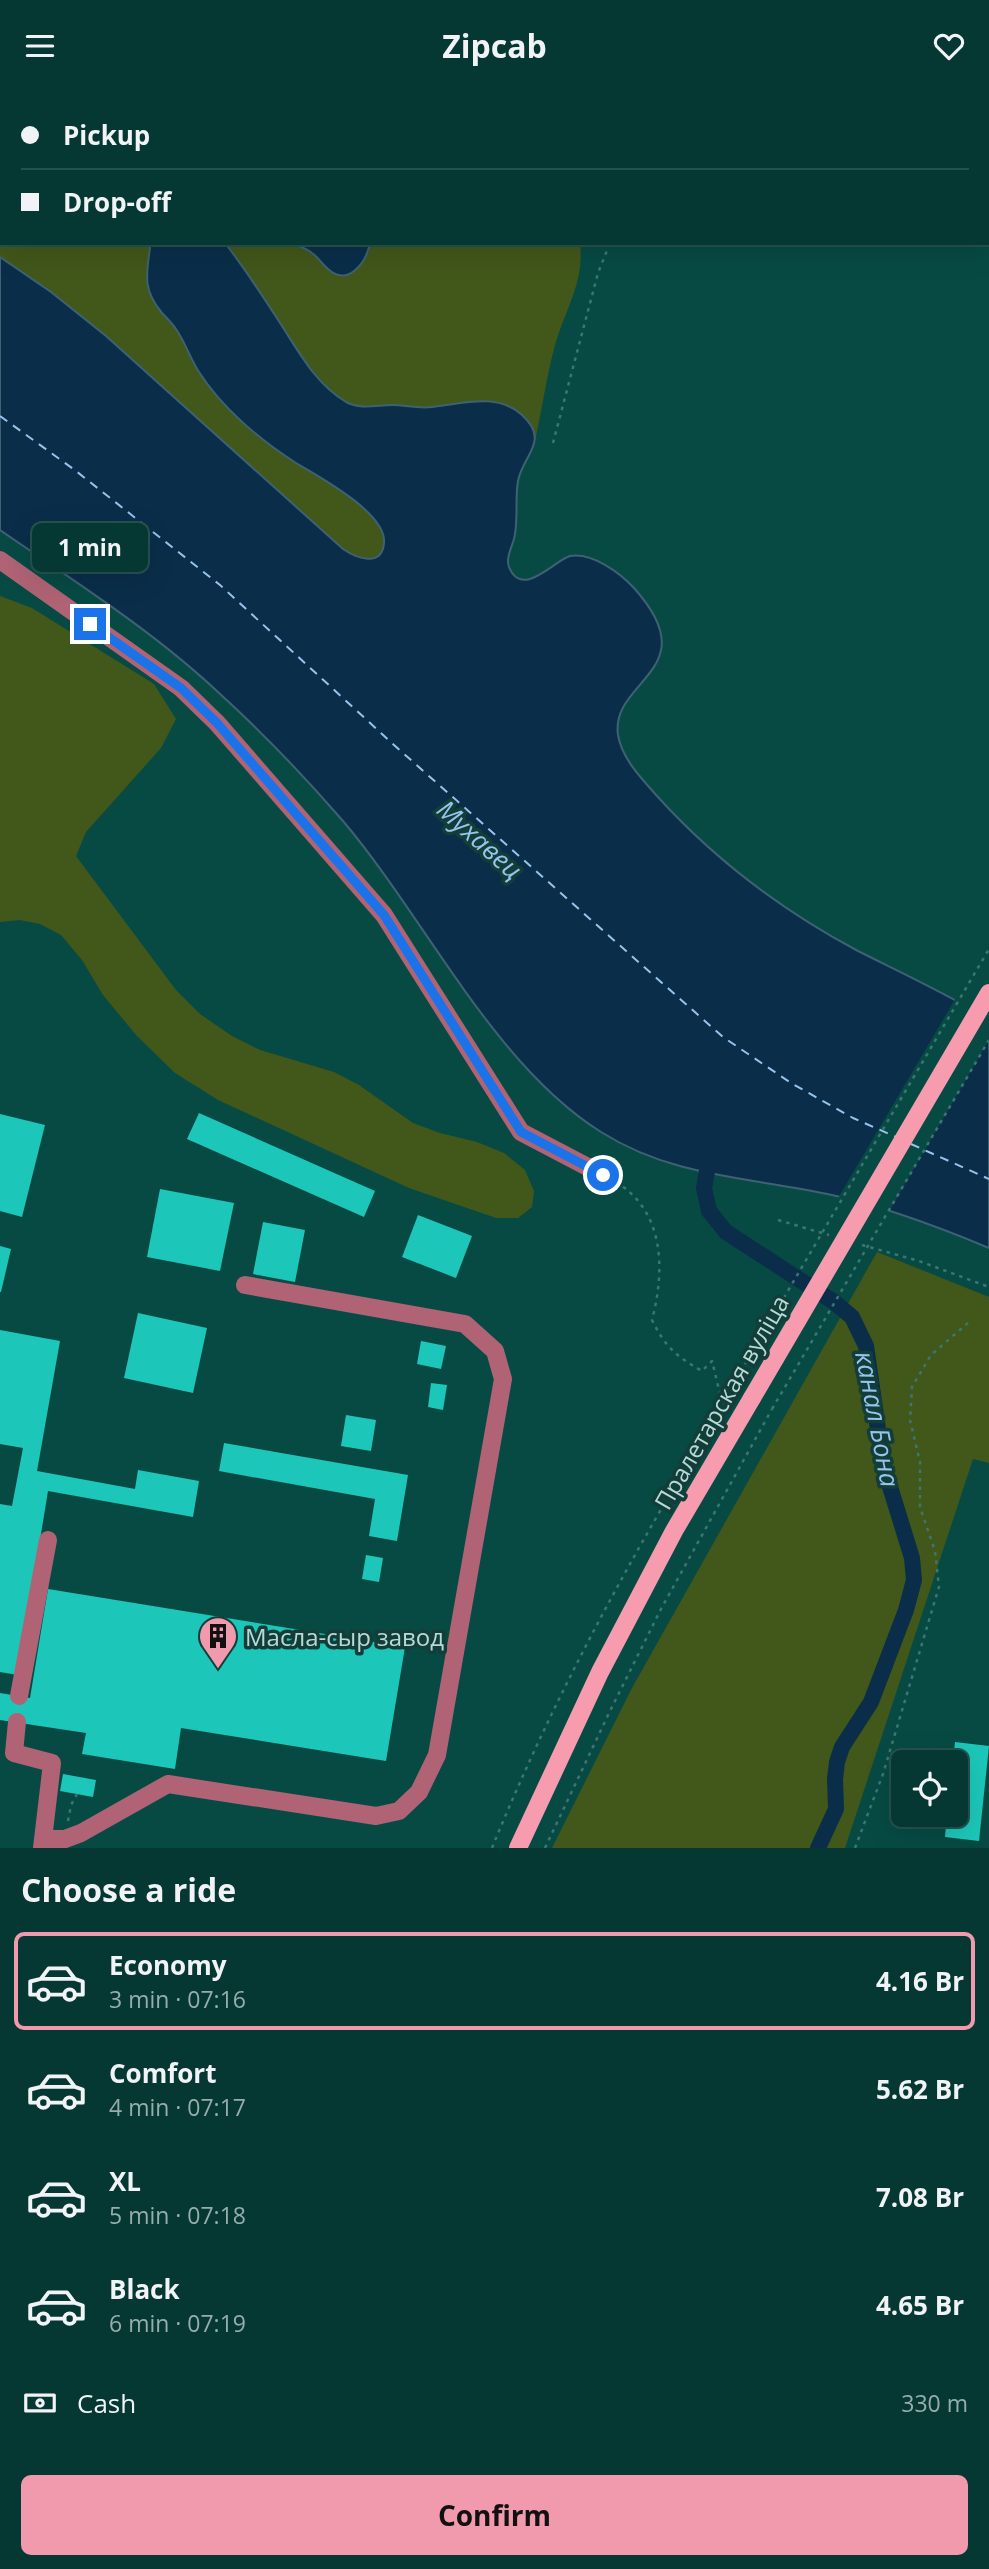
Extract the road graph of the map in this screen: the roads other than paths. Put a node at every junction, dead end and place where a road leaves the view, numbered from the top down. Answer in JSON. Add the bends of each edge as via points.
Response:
{"nodes":[{"id":1,"x":0,"y":560,"type":"edge"},
{"id":2,"x":989,"y":993,"type":"edge"},
{"id":3,"x":603,"y":1175,"type":"road end"},
{"id":4,"x":245,"y":1285,"type":"dead end"},
{"id":5,"x":48,"y":1540,"type":"dead end"},
{"id":6,"x":19,"y":1696,"type":"dead end"},
{"id":7,"x":17,"y":1722,"type":"dead end"},
{"id":8,"x":42,"y":1844,"type":"edge"},
{"id":9,"x":519,"y":1848,"type":"edge"}],
"edges":[{"from":1,"to":3,"type":"street","via":[[181,688],[217,723],[384,915],[521,1132]]},
{"from":2,"to":9,"type":"main road","name":"Пралетарская вуліца","bridge":true,"via":[[674,1531],[600,1672]]},
{"from":4,"to":8,"type":"street","via":[[465,1324],[495,1351],[503,1379],[437,1755],[419,1792],[399,1811],[376,1816],[168,1784],[82,1833]]},
{"from":5,"to":6,"type":"street"},
{"from":7,"to":8,"type":"street","via":[[13,1753],[52,1763]]}]}
